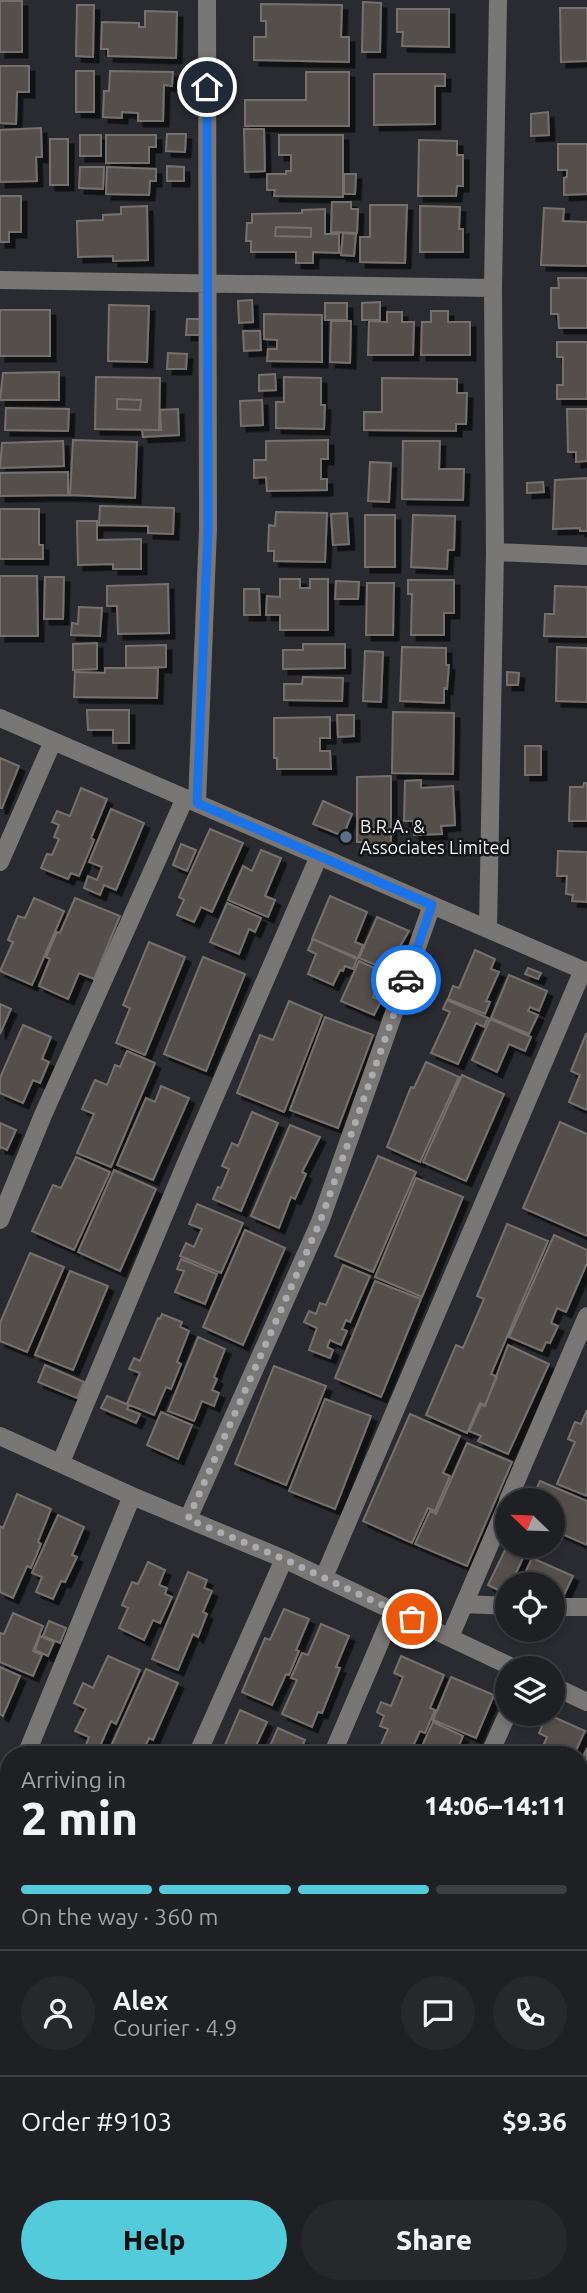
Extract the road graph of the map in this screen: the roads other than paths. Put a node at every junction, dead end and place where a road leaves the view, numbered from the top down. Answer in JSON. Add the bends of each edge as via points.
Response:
{"nodes":[{"id":1,"x":207,"y":0,"type":"edge"},
{"id":2,"x":498,"y":0,"type":"edge"},
{"id":3,"x":0,"y":280,"type":"edge"},
{"id":4,"x":208,"y":283,"type":"junction"},
{"id":5,"x":493,"y":288,"type":"junction"},
{"id":6,"x":495,"y":552,"type":"junction"},
{"id":7,"x":587,"y":556,"type":"edge"},
{"id":8,"x":0,"y":718,"type":"edge"},
{"id":9,"x":53,"y":741,"type":"junction"},
{"id":10,"x":191,"y":800,"type":"junction"},
{"id":11,"x":319,"y":856,"type":"junction"},
{"id":12,"x":0,"y":862,"type":"edge"},
{"id":13,"x":432,"y":905,"type":"junction"},
{"id":14,"x":488,"y":929,"type":"junction"},
{"id":15,"x":585,"y":971,"type":"edge"},
{"id":16,"x":0,"y":1220,"type":"edge"},
{"id":17,"x":587,"y":1316,"type":"edge"},
{"id":18,"x":0,"y":1438,"type":"edge"},
{"id":19,"x":61,"y":1462,"type":"junction"},
{"id":20,"x":514,"y":1488,"type":"edge"},
{"id":21,"x":132,"y":1496,"type":"junction"},
{"id":22,"x":188,"y":1519,"type":"junction"},
{"id":23,"x":495,"y":1531,"type":"edge"},
{"id":24,"x":284,"y":1559,"type":"junction"},
{"id":25,"x":324,"y":1577,"type":"junction"},
{"id":26,"x":464,"y":1604,"type":"junction"},
{"id":27,"x":495,"y":1605,"type":"edge"},
{"id":28,"x":565,"y":1607,"type":"edge"},
{"id":29,"x":587,"y":1607,"type":"edge"},
{"id":30,"x":394,"y":1610,"type":"junction"},
{"id":31,"x":450,"y":1637,"type":"junction"},
{"id":32,"x":495,"y":1659,"type":"edge"},
{"id":33,"x":565,"y":1692,"type":"edge"},
{"id":34,"x":587,"y":1702,"type":"edge"},
{"id":35,"x":502,"y":1726,"type":"edge"},
{"id":36,"x":30,"y":1746,"type":"edge"},
{"id":37,"x":201,"y":1746,"type":"edge"},
{"id":38,"x":336,"y":1746,"type":"edge"},
{"id":39,"x":493,"y":1746,"type":"edge"}],
"edges":[{"from":1,"to":4,"type":"street"},
{"from":2,"to":5,"type":"street"},
{"from":3,"to":4,"type":"street"},
{"from":4,"to":5,"type":"street"},
{"from":4,"to":10,"type":"street","via":[[208,529]]},
{"from":5,"to":6,"type":"street"},
{"from":6,"to":7,"type":"street"},
{"from":6,"to":14,"type":"street"},
{"from":8,"to":9,"type":"street"},
{"from":9,"to":10,"type":"street"},
{"from":9,"to":12,"type":"street"},
{"from":10,"to":11,"type":"street"},
{"from":10,"to":16,"type":"street","via":[[43,1115]]},
{"from":11,"to":13,"type":"street"},
{"from":11,"to":19,"type":"street"},
{"from":13,"to":14,"type":"street"},
{"from":13,"to":22,"type":"street","via":[[320,1222]]},
{"from":14,"to":15,"type":"street"},
{"from":15,"to":25,"type":"street"},
{"from":17,"to":20,"type":"street"},
{"from":18,"to":19,"type":"street"},
{"from":19,"to":21,"type":"street"},
{"from":21,"to":22,"type":"street"},
{"from":21,"to":36,"type":"street"},
{"from":22,"to":24,"type":"street"},
{"from":23,"to":26,"type":"street"},
{"from":24,"to":25,"type":"street"},
{"from":24,"to":37,"type":"street"},
{"from":25,"to":30,"type":"street"},
{"from":26,"to":27,"type":"street"},
{"from":26,"to":31,"type":"street"},
{"from":28,"to":29,"type":"street"},
{"from":30,"to":31,"type":"street"},
{"from":30,"to":38,"type":"street"},
{"from":31,"to":32,"type":"street"},
{"from":33,"to":34,"type":"street"},
{"from":35,"to":39,"type":"street"}]}
